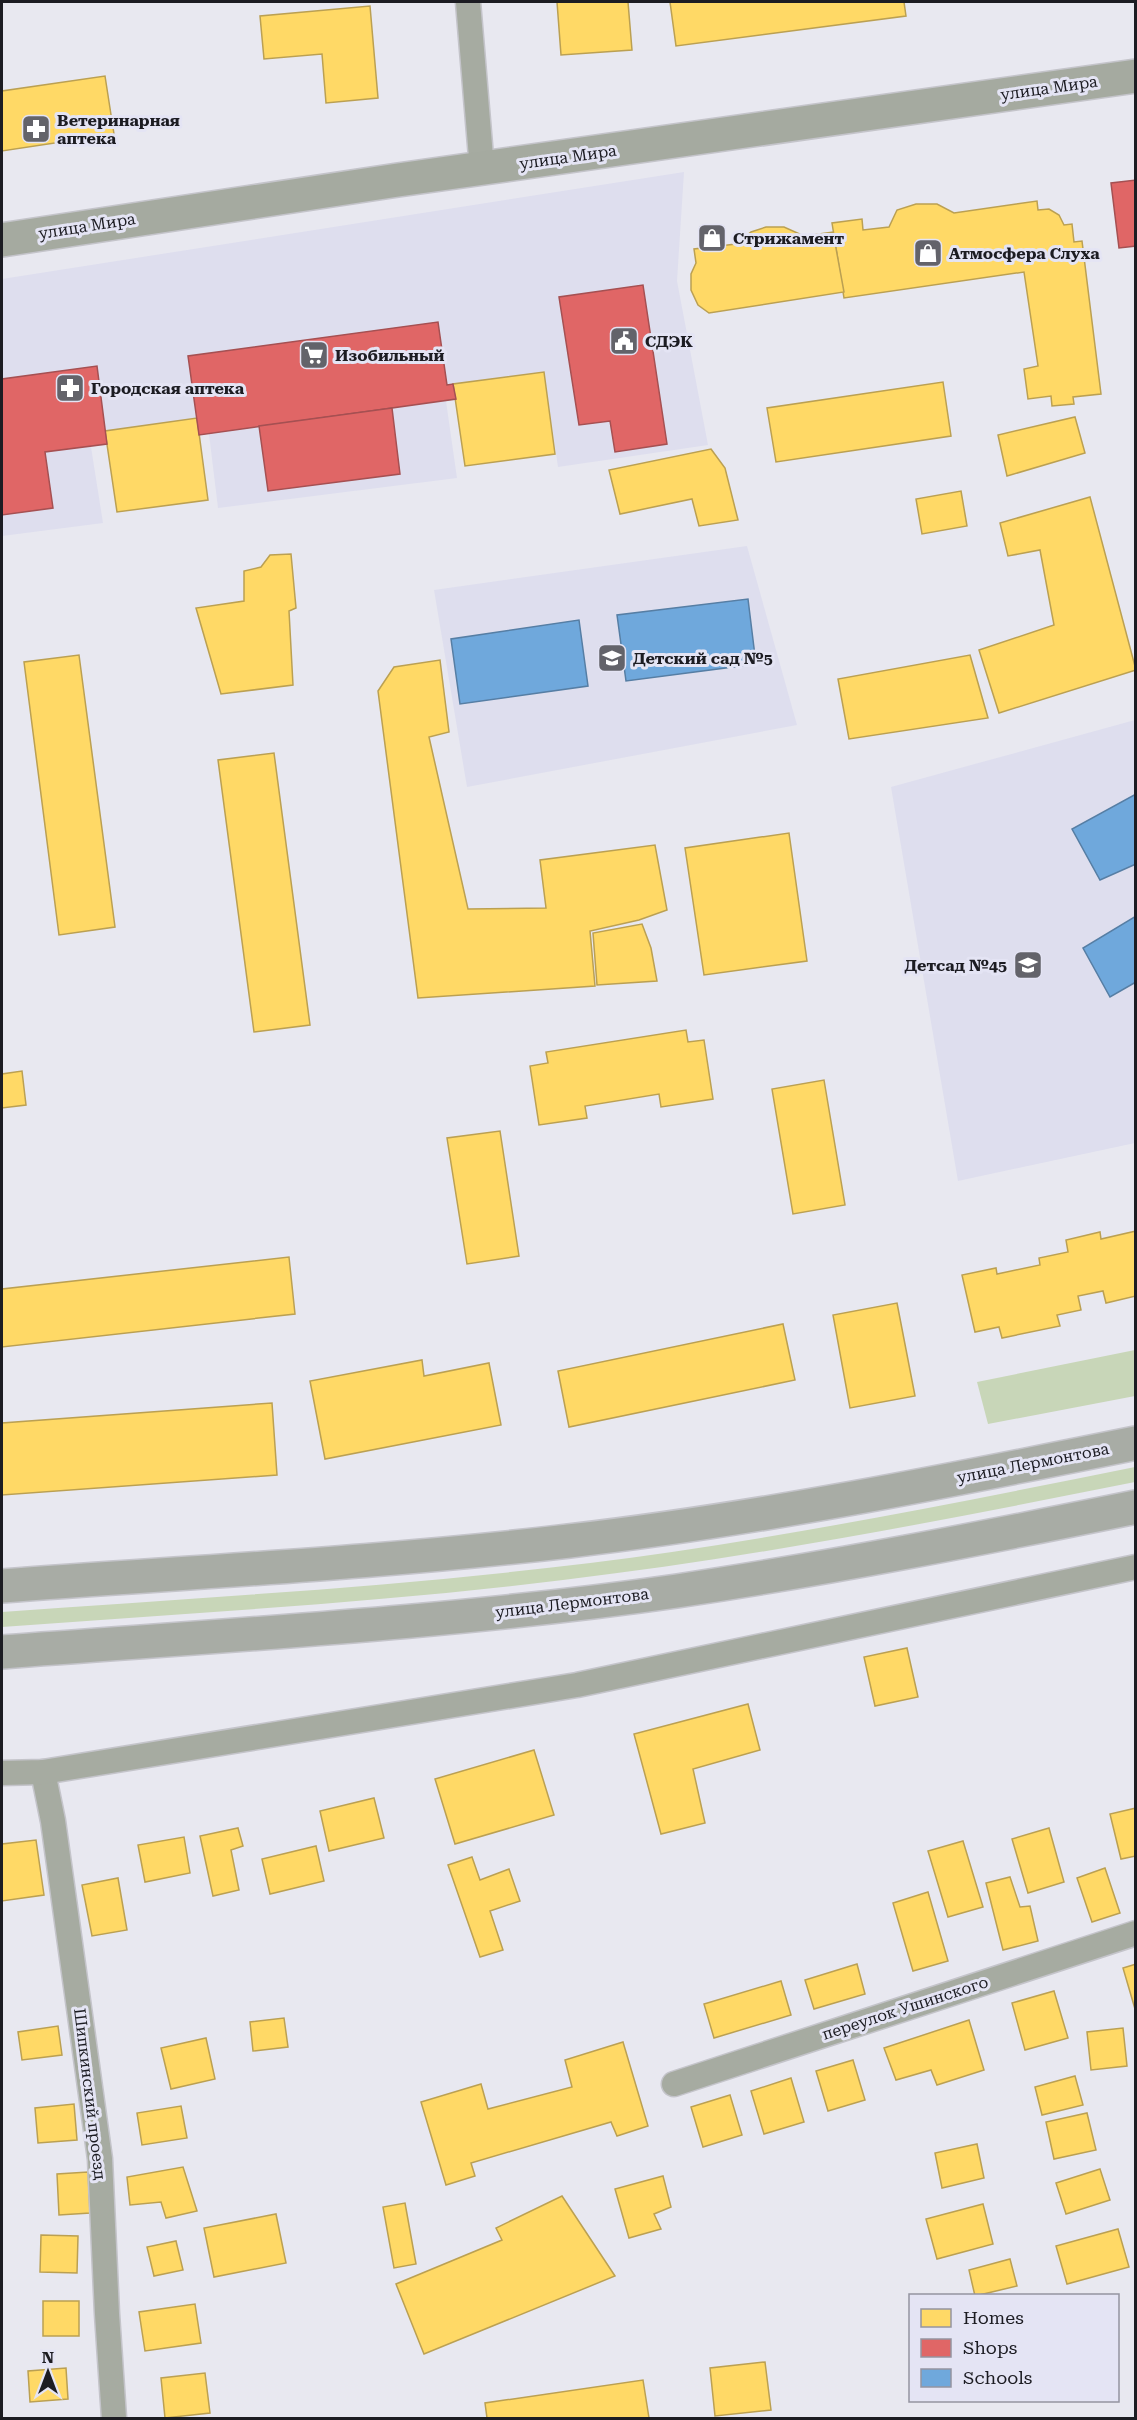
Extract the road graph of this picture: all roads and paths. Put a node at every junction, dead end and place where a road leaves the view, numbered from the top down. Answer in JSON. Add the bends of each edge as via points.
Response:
{"nodes":[{"id":1,"x":468,"y":2,"type":"edge"},
{"id":2,"x":1136,"y":76,"type":"edge"},
{"id":3,"x":482,"y":169,"type":"junction"},
{"id":4,"x":2,"y":240,"type":"edge"},
{"id":5,"x":1136,"y":1443,"type":"edge"},
{"id":6,"x":1136,"y":1507,"type":"edge"},
{"id":7,"x":1136,"y":1567,"type":"edge"},
{"id":8,"x":2,"y":1586,"type":"edge"},
{"id":9,"x":2,"y":1652,"type":"edge"},
{"id":10,"x":43,"y":1772,"type":"junction"},
{"id":11,"x":2,"y":1773,"type":"edge"},
{"id":12,"x":1136,"y":1933,"type":"edge"},
{"id":13,"x":674,"y":2084,"type":"dead end"},
{"id":14,"x":114,"y":2418,"type":"edge"}],
"edges":[{"from":1,"to":3,"type":"street"},
{"from":2,"to":3,"type":"main road","name":"улица Мира"},
{"from":3,"to":4,"type":"main road","name":"улица Мира"},
{"from":5,"to":8,"type":"main road","name":"улица Лермонтова","via":[[841,1500],[569,1541]]},
{"from":6,"to":9,"type":"main road","name":"улица Лермонтова","via":[[807,1570],[588,1602],[321,1629]]},
{"from":7,"to":10,"type":"street","via":[[577,1685]]},
{"from":10,"to":11,"type":"street"},
{"from":10,"to":14,"type":"street","name":"Шипкинский проезд","via":[[100,2159]]},
{"from":12,"to":13,"type":"street","name":"переулок Ушинского"}]}
